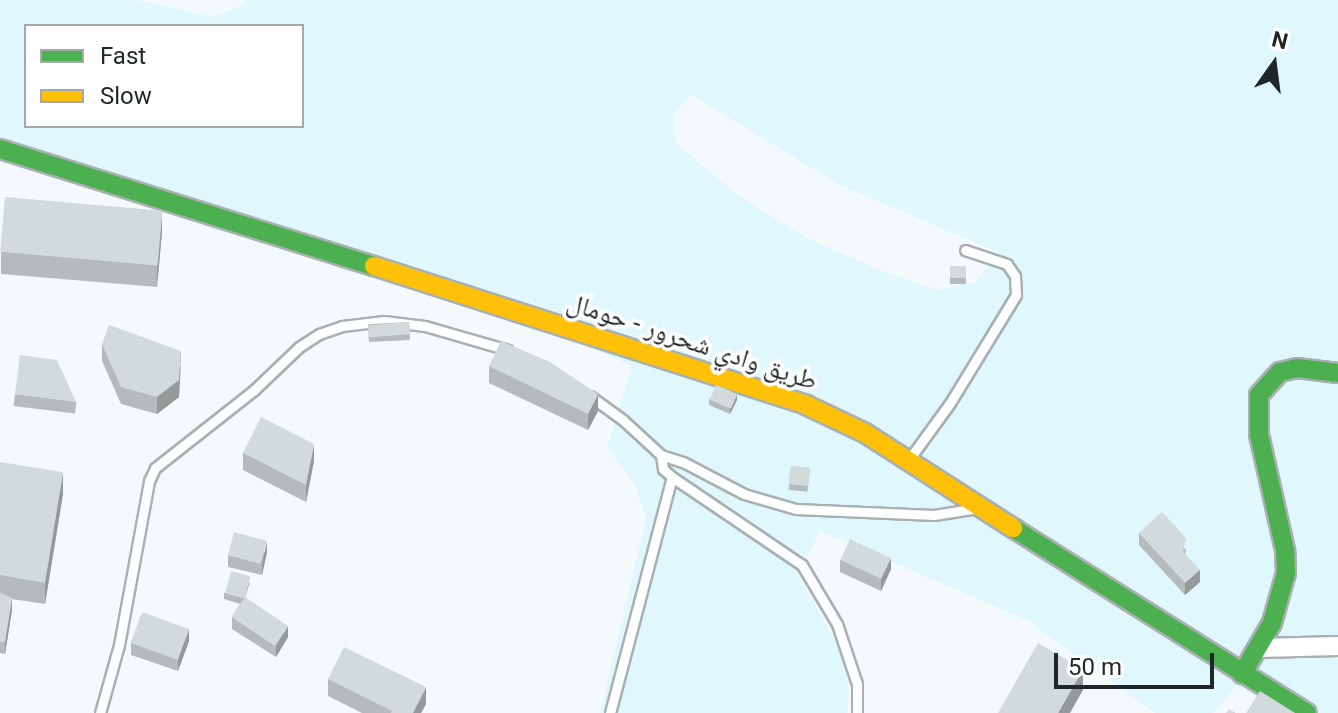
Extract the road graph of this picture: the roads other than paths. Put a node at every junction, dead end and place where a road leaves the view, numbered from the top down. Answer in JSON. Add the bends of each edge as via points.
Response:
{"nodes":[{"id":1,"x":0,"y":149,"type":"edge"},
{"id":2,"x":965,"y":250,"type":"dead end"},
{"id":3,"x":521,"y":355,"type":"edge"},
{"id":4,"x":1338,"y":373,"type":"edge"},
{"id":5,"x":574,"y":385,"type":"edge"},
{"id":6,"x":661,"y":455,"type":"junction"},
{"id":7,"x":908,"y":460,"type":"junction"},
{"id":8,"x":672,"y":477,"type":"junction"},
{"id":9,"x":979,"y":506,"type":"junction"},
{"id":10,"x":1338,"y":646,"type":"edge"},
{"id":11,"x":1260,"y":648,"type":"junction"},
{"id":12,"x":1242,"y":674,"type":"junction"},
{"id":13,"x":100,"y":713,"type":"edge"},
{"id":14,"x":610,"y":713,"type":"edge"},
{"id":15,"x":857,"y":713,"type":"edge"},
{"id":16,"x":1307,"y":713,"type":"edge"}],
"edges":[{"from":1,"to":7,"type":"main road","name":"طريق وادي شحرور - حومال","via":[[743,382],[853,428]]},
{"from":2,"to":7,"type":"lane","via":[[1007,264],[1015,276],[1016,295]]},
{"from":3,"to":13,"type":"lane","via":[[425,326],[384,321],[342,326],[299,347],[254,390],[176,449],[149,481],[119,645]]},
{"from":4,"to":11,"type":"main road","via":[[1297,368],[1280,372],[1259,395],[1259,435],[1286,573]]},
{"from":5,"to":6,"type":"lane"},
{"from":6,"to":8,"type":"lane","via":[[663,469]]},
{"from":6,"to":9,"type":"lane","via":[[744,494],[796,509],[934,515]]},
{"from":7,"to":9,"type":"main road","name":"طريق وادي شحرور - حومال"},
{"from":8,"to":14,"type":"lane"},
{"from":8,"to":15,"type":"lane","via":[[802,565],[837,624],[857,684]]},
{"from":9,"to":12,"type":"main road","name":"طريق وادي شحرور - حومال"},
{"from":10,"to":11,"type":"street"},
{"from":11,"to":12,"type":"main road"},
{"from":12,"to":16,"type":"main road","name":"طريق وادي شحرور - حومال"}]}
